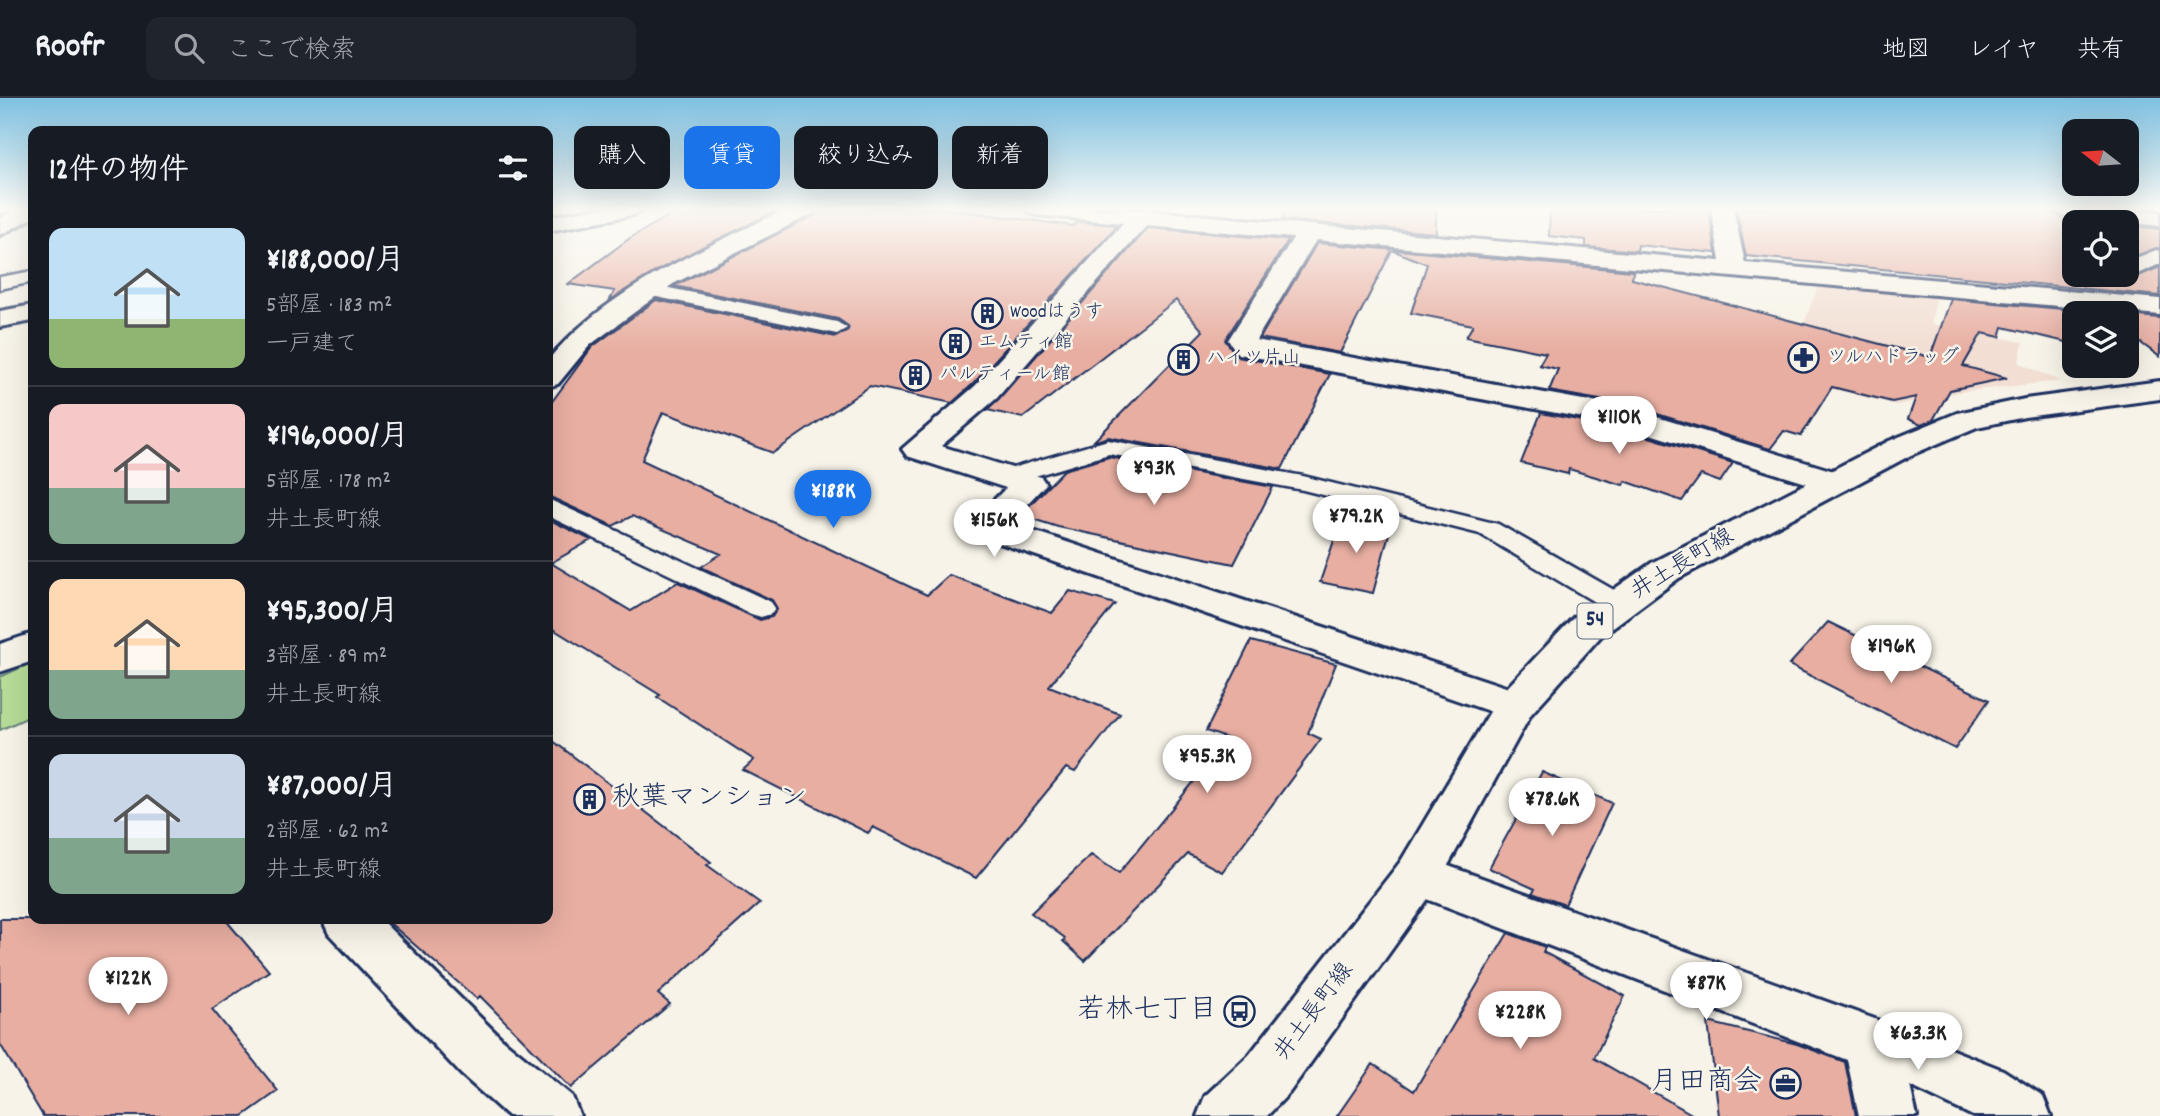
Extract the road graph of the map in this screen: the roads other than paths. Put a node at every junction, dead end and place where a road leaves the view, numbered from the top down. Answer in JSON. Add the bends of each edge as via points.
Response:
{"nodes":[{"id":1,"x":711,"y":256,"type":"edge"},
{"id":2,"x":1120,"y":256,"type":"edge"},
{"id":3,"x":1294,"y":256,"type":"edge"},
{"id":4,"x":1576,"y":256,"type":"edge"},
{"id":5,"x":1731,"y":256,"type":"edge"},
{"id":6,"x":2156,"y":257,"type":"dead end"},
{"id":7,"x":2139,"y":265,"type":"edge"},
{"id":8,"x":1734,"y":270,"type":"junction"},
{"id":9,"x":28,"y":278,"type":"edge"},
{"id":10,"x":0,"y":282,"type":"edge"},
{"id":11,"x":649,"y":290,"type":"junction"},
{"id":12,"x":2074,"y":301,"type":"edge"},
{"id":13,"x":2139,"y":306,"type":"edge"},
{"id":14,"x":2160,"y":307,"type":"edge"},
{"id":15,"x":28,"y":314,"type":"edge"},
{"id":16,"x":0,"y":319,"type":"edge"},
{"id":17,"x":837,"y":328,"type":"dead end"},
{"id":18,"x":553,"y":372,"type":"edge"},
{"id":19,"x":2160,"y":390,"type":"edge"},
{"id":20,"x":1007,"y":477,"type":"junction"},
{"id":21,"x":1835,"y":482,"type":"junction"},
{"id":22,"x":553,"y":509,"type":"edge"},
{"id":23,"x":1618,"y":604,"type":"junction"},
{"id":24,"x":761,"y":608,"type":"dead end"},
{"id":25,"x":28,"y":648,"type":"edge"},
{"id":26,"x":0,"y":659,"type":"edge"},
{"id":27,"x":1515,"y":705,"type":"junction"},
{"id":28,"x":1418,"y":875,"type":"junction"},
{"id":29,"x":352,"y":924,"type":"edge"},
{"id":30,"x":1872,"y":1044,"type":"junction"},
{"id":31,"x":551,"y":1116,"type":"edge"},
{"id":32,"x":1226,"y":1116,"type":"edge"},
{"id":33,"x":1888,"y":1116,"type":"edge"},
{"id":34,"x":2022,"y":1116,"type":"edge"}],
"edges":[{"from":1,"to":11,"type":"street"},
{"from":2,"to":20,"type":"street","via":[[986,392],[918,449]]},
{"from":3,"to":21,"type":"street","via":[[1242,340],[1248,348],[1627,417]]},
{"from":4,"to":8,"type":"street"},
{"from":5,"to":8,"type":"street"},
{"from":6,"to":7,"type":"street"},
{"from":8,"to":12,"type":"street"},
{"from":9,"to":10,"type":"lane"},
{"from":11,"to":17,"type":"lane"},
{"from":11,"to":18,"type":"street","via":[[580,339]]},
{"from":13,"to":14,"type":"street"},
{"from":15,"to":16,"type":"street"},
{"from":19,"to":21,"type":"street","name":"井土長町線","number":"54","via":[[1968,420],[1900,447]]},
{"from":20,"to":23,"type":"lane","via":[[1108,447],[1303,483],[1489,528]]},
{"from":20,"to":27,"type":"street","via":[[1029,484],[985,527]]},
{"from":21,"to":23,"type":"street","name":"井土長町線","number":"54","via":[[1666,570]]},
{"from":22,"to":24,"type":"lane"},
{"from":23,"to":27,"type":"street","name":"井土長町線","number":"54","via":[[1587,627]]},
{"from":25,"to":26,"type":"street"},
{"from":27,"to":28,"type":"street","name":"井土長町線","number":"54"},
{"from":28,"to":30,"type":"street"},
{"from":28,"to":32,"type":"street","name":"井土長町線","number":"54","via":[[1269,1074]]},
{"from":29,"to":31,"type":"street","via":[[481,1056]]},
{"from":30,"to":33,"type":"street"},
{"from":30,"to":34,"type":"street","via":[[1983,1089]]}]}
